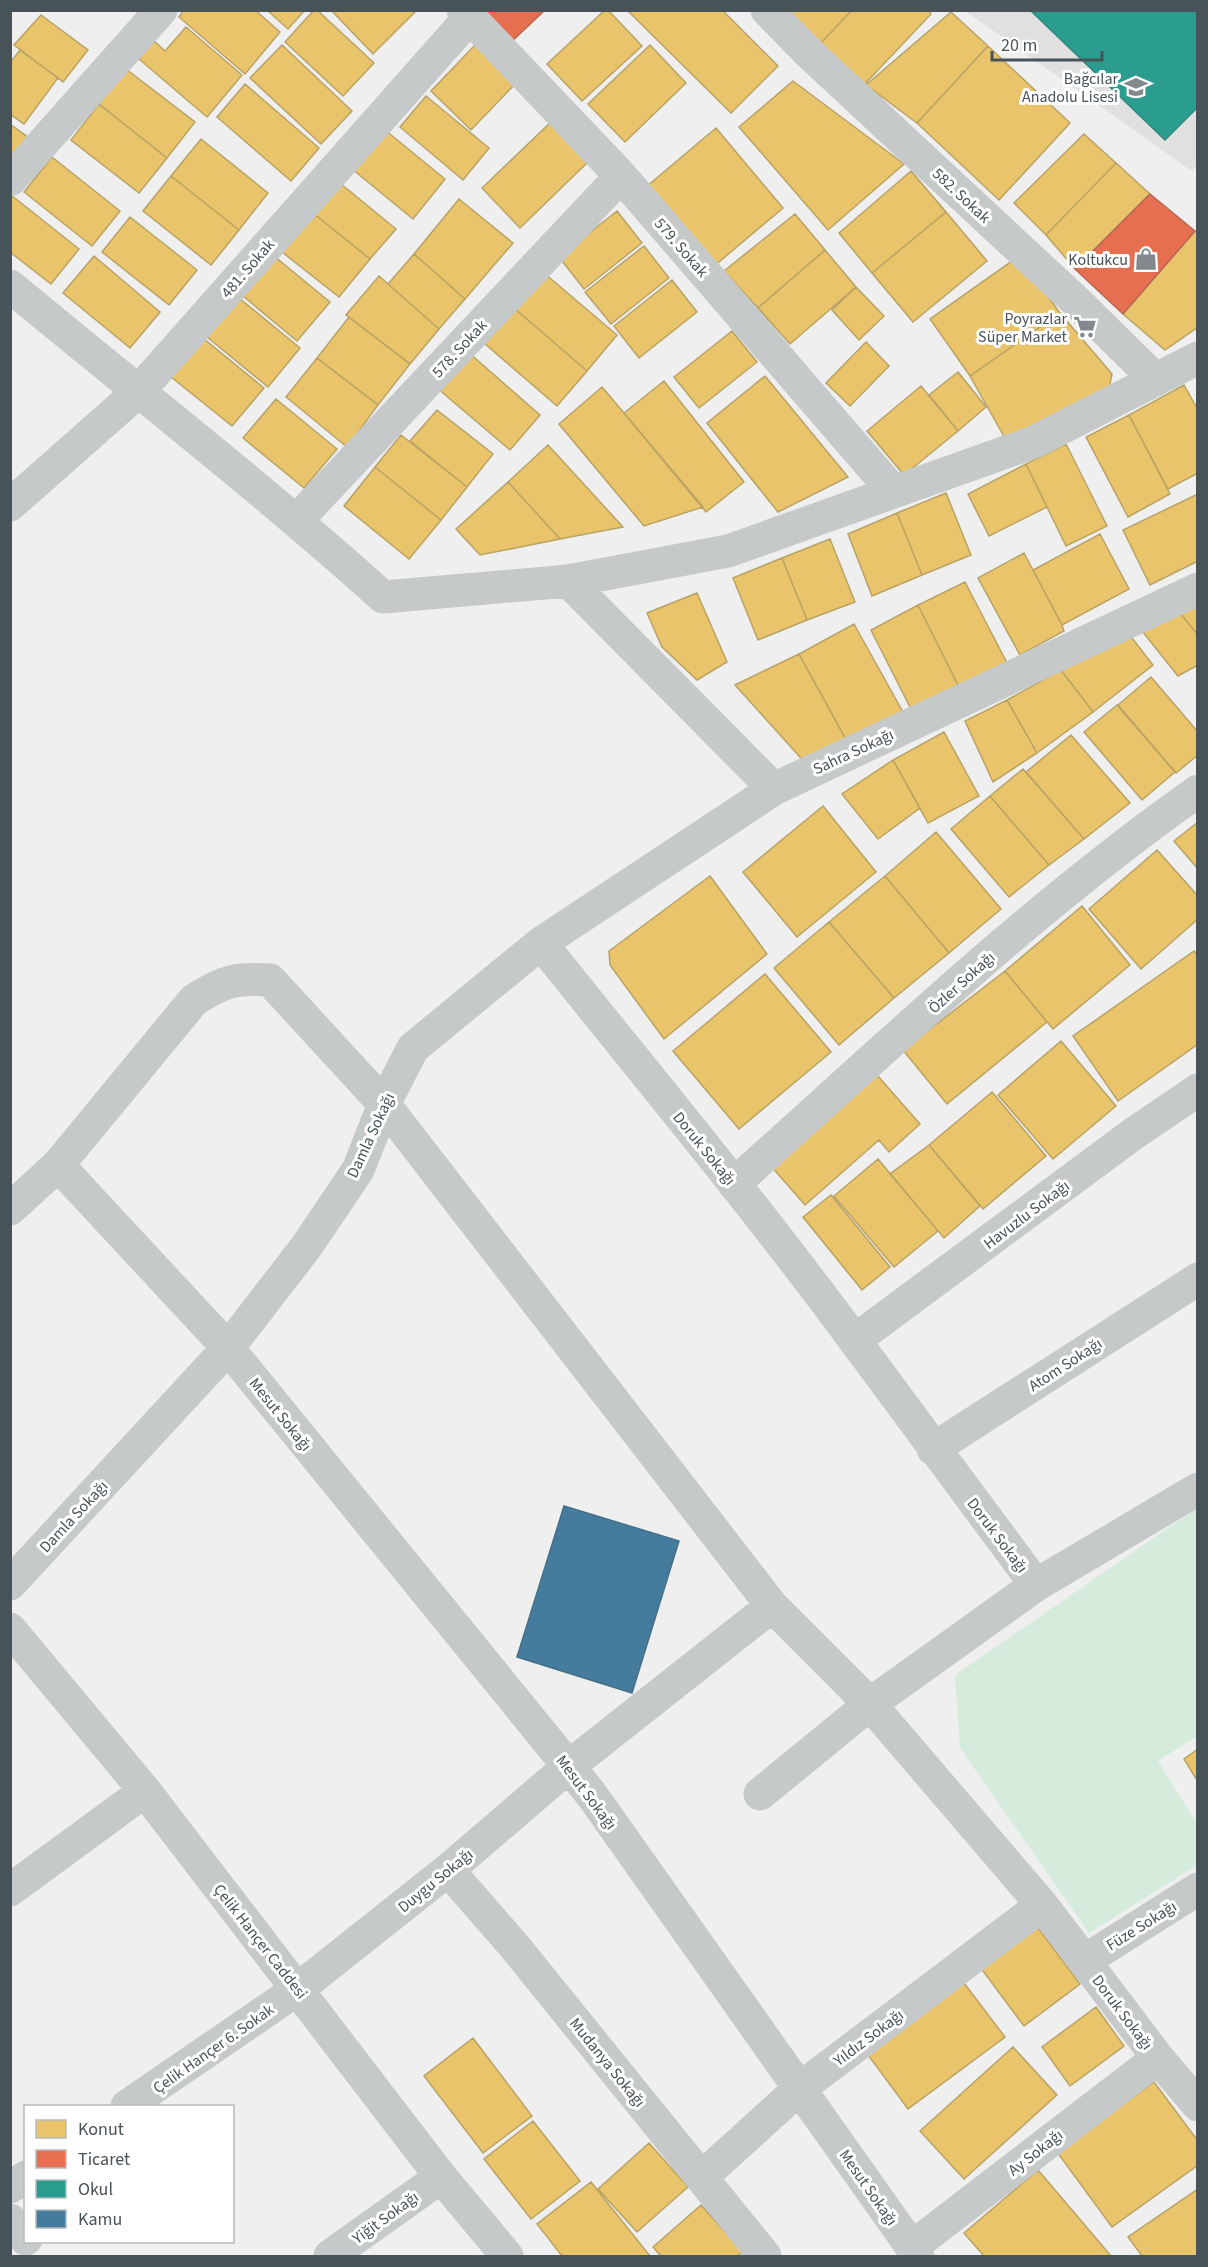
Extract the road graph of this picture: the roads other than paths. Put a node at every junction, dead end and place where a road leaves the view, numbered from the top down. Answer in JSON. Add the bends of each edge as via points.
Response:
{"nodes":[{"id":1,"x":161,"y":10,"type":"edge"},
{"id":2,"x":767,"y":10,"type":"edge"},
{"id":3,"x":467,"y":14,"type":"edge"},
{"id":4,"x":621,"y":176,"type":"junction"},
{"id":5,"x":10,"y":180,"type":"edge"},
{"id":6,"x":10,"y":286,"type":"edge"},
{"id":7,"x":1197,"y":358,"type":"edge"},
{"id":8,"x":1156,"y":380,"type":"junction"},
{"id":9,"x":138,"y":392,"type":"junction"},
{"id":10,"x":893,"y":492,"type":"junction"},
{"id":11,"x":10,"y":505,"type":"edge"},
{"id":12,"x":297,"y":520,"type":"junction"},
{"id":13,"x":568,"y":581,"type":"junction"},
{"id":14,"x":1197,"y":589,"type":"edge"},
{"id":15,"x":774,"y":789,"type":"junction"},
{"id":16,"x":1197,"y":791,"type":"edge"},
{"id":17,"x":541,"y":943,"type":"junction"},
{"id":18,"x":1197,"y":1089,"type":"edge"},
{"id":19,"x":384,"y":1104,"type":"junction"},
{"id":20,"x":58,"y":1165,"type":"junction"},
{"id":21,"x":734,"y":1184,"type":"junction"},
{"id":22,"x":10,"y":1209,"type":"edge"},
{"id":23,"x":1197,"y":1279,"type":"edge"},
{"id":24,"x":855,"y":1340,"type":"junction"},
{"id":25,"x":228,"y":1348,"type":"junction"},
{"id":26,"x":933,"y":1449,"type":"junction"},
{"id":27,"x":1197,"y":1489,"type":"edge"},
{"id":28,"x":10,"y":1584,"type":"edge"},
{"id":29,"x":1036,"y":1585,"type":"junction"},
{"id":30,"x":772,"y":1606,"type":"junction"},
{"id":31,"x":10,"y":1629,"type":"edge"},
{"id":32,"x":870,"y":1704,"type":"junction"},
{"id":33,"x":568,"y":1767,"type":"junction"},
{"id":34,"x":145,"y":1791,"type":"junction"},
{"id":35,"x":760,"y":1794,"type":"dead end"},
{"id":36,"x":448,"y":1870,"type":"junction"},
{"id":37,"x":1197,"y":1889,"type":"edge"},
{"id":38,"x":10,"y":1890,"type":"edge"},
{"id":39,"x":1042,"y":1905,"type":"junction"},
{"id":40,"x":1084,"y":1961,"type":"junction"},
{"id":41,"x":298,"y":1989,"type":"junction"},
{"id":42,"x":1158,"y":2058,"type":"junction"},
{"id":43,"x":799,"y":2089,"type":"junction"},
{"id":44,"x":128,"y":2105,"type":"edge"},
{"id":45,"x":1197,"y":2105,"type":"edge"},
{"id":46,"x":441,"y":2177,"type":"junction"},
{"id":47,"x":702,"y":2177,"type":"junction"},
{"id":48,"x":24,"y":2178,"type":"edge"},
{"id":49,"x":10,"y":2187,"type":"edge"},
{"id":50,"x":10,"y":2220,"type":"edge"},
{"id":51,"x":24,"y":2238,"type":"edge"},
{"id":52,"x":28,"y":2243,"type":"edge"},
{"id":53,"x":915,"y":2252,"type":"edge"},
{"id":54,"x":39,"y":2256,"type":"edge"},
{"id":55,"x":330,"y":2256,"type":"edge"},
{"id":56,"x":507,"y":2256,"type":"edge"},
{"id":57,"x":765,"y":2256,"type":"edge"}],
"edges":[{"from":1,"to":5,"type":"street"},
{"from":2,"to":8,"type":"street","name":"582. Sokak"},
{"from":3,"to":4,"type":"street","name":"579. Sokak"},
{"from":3,"to":9,"type":"street","name":"481. Sokak"},
{"from":4,"to":10,"type":"street","name":"579. Sokak"},
{"from":4,"to":12,"type":"street","name":"578. Sokak"},
{"from":6,"to":9,"type":"street"},
{"from":7,"to":8,"type":"street"},
{"from":8,"to":10,"type":"street","via":[[1034,442]]},
{"from":9,"to":11,"type":"street","name":"481. Sokak"},
{"from":9,"to":12,"type":"street"},
{"from":10,"to":13,"type":"street","via":[[728,551]]},
{"from":12,"to":13,"type":"street","via":[[383,597]]},
{"from":13,"to":15,"type":"street"},
{"from":14,"to":15,"type":"street","name":"Sahra Sokağı"},
{"from":15,"to":17,"type":"street","name":"Damla Sokağı"},
{"from":16,"to":21,"type":"street","name":"Özler Sokağı","via":[[1132,837],[1031,919]]},
{"from":17,"to":19,"type":"street","name":"Damla Sokağı","via":[[412,1048]]},
{"from":17,"to":21,"type":"street","name":"Doruk Sokağı"},
{"from":18,"to":24,"type":"street","name":"Havuzlu Sokağı"},
{"from":19,"to":20,"type":"street","via":[[270,980],[240,979],[218,985],[194,1000]]},
{"from":19,"to":25,"type":"street","name":"Damla Sokağı","via":[[358,1170],[306,1248]]},
{"from":19,"to":30,"type":"street"},
{"from":20,"to":22,"type":"street"},
{"from":20,"to":25,"type":"street","name":"Mesut Sokağı"},
{"from":21,"to":24,"type":"street","name":"Doruk Sokağı"},
{"from":23,"to":26,"type":"street","name":"Atom Sokağı"},
{"from":24,"to":26,"type":"street","name":"Doruk Sokağı"},
{"from":25,"to":28,"type":"street","name":"Damla Sokağı"},
{"from":25,"to":33,"type":"street","name":"Mesut Sokağı"},
{"from":26,"to":29,"type":"street","name":"Doruk Sokağı"},
{"from":27,"to":29,"type":"street"},
{"from":29,"to":32,"type":"street","name":"Doruk Sokağı"},
{"from":30,"to":32,"type":"street"},
{"from":30,"to":33,"type":"street","name":"Duygu Sokağı"},
{"from":31,"to":34,"type":"street","name":"Çelik Hançer Caddesi"},
{"from":32,"to":35,"type":"street"},
{"from":32,"to":39,"type":"street","name":"Doruk Sokağı"},
{"from":33,"to":36,"type":"street","name":"Duygu Sokağı"},
{"from":33,"to":43,"type":"street","name":"Mesut Sokağı"},
{"from":34,"to":38,"type":"street"},
{"from":34,"to":41,"type":"street","name":"Çelik Hançer Caddesi"},
{"from":36,"to":41,"type":"street","name":"Duygu Sokağı"},
{"from":36,"to":47,"type":"street","name":"Mudanya Sokağı"},
{"from":37,"to":40,"type":"street","name":"Füze Sokağı"},
{"from":39,"to":40,"type":"street","name":"Doruk Sokağı"},
{"from":39,"to":43,"type":"street","name":"Yıldız Sokağı"},
{"from":40,"to":42,"type":"street","name":"Doruk Sokağı"},
{"from":41,"to":44,"type":"street","name":"Çelik Hançer 6. Sokak"},
{"from":41,"to":46,"type":"street","name":"Çelik Hançer Caddesi"},
{"from":42,"to":45,"type":"street","name":"Doruk Sokağı"},
{"from":42,"to":53,"type":"street","name":"Ay Sokağı"},
{"from":43,"to":47,"type":"street","name":"Yıldız Sokağı"},
{"from":43,"to":53,"type":"street","name":"Mesut Sokağı"},
{"from":46,"to":55,"type":"street","name":"Yiğit Sokağı"},
{"from":46,"to":56,"type":"street","name":"Çelik Hançer Caddesi"},
{"from":47,"to":57,"type":"street","name":"Mudanya Sokağı"},
{"from":48,"to":49,"type":"street"},
{"from":50,"to":51,"type":"street"},
{"from":52,"to":54,"type":"street"}]}
